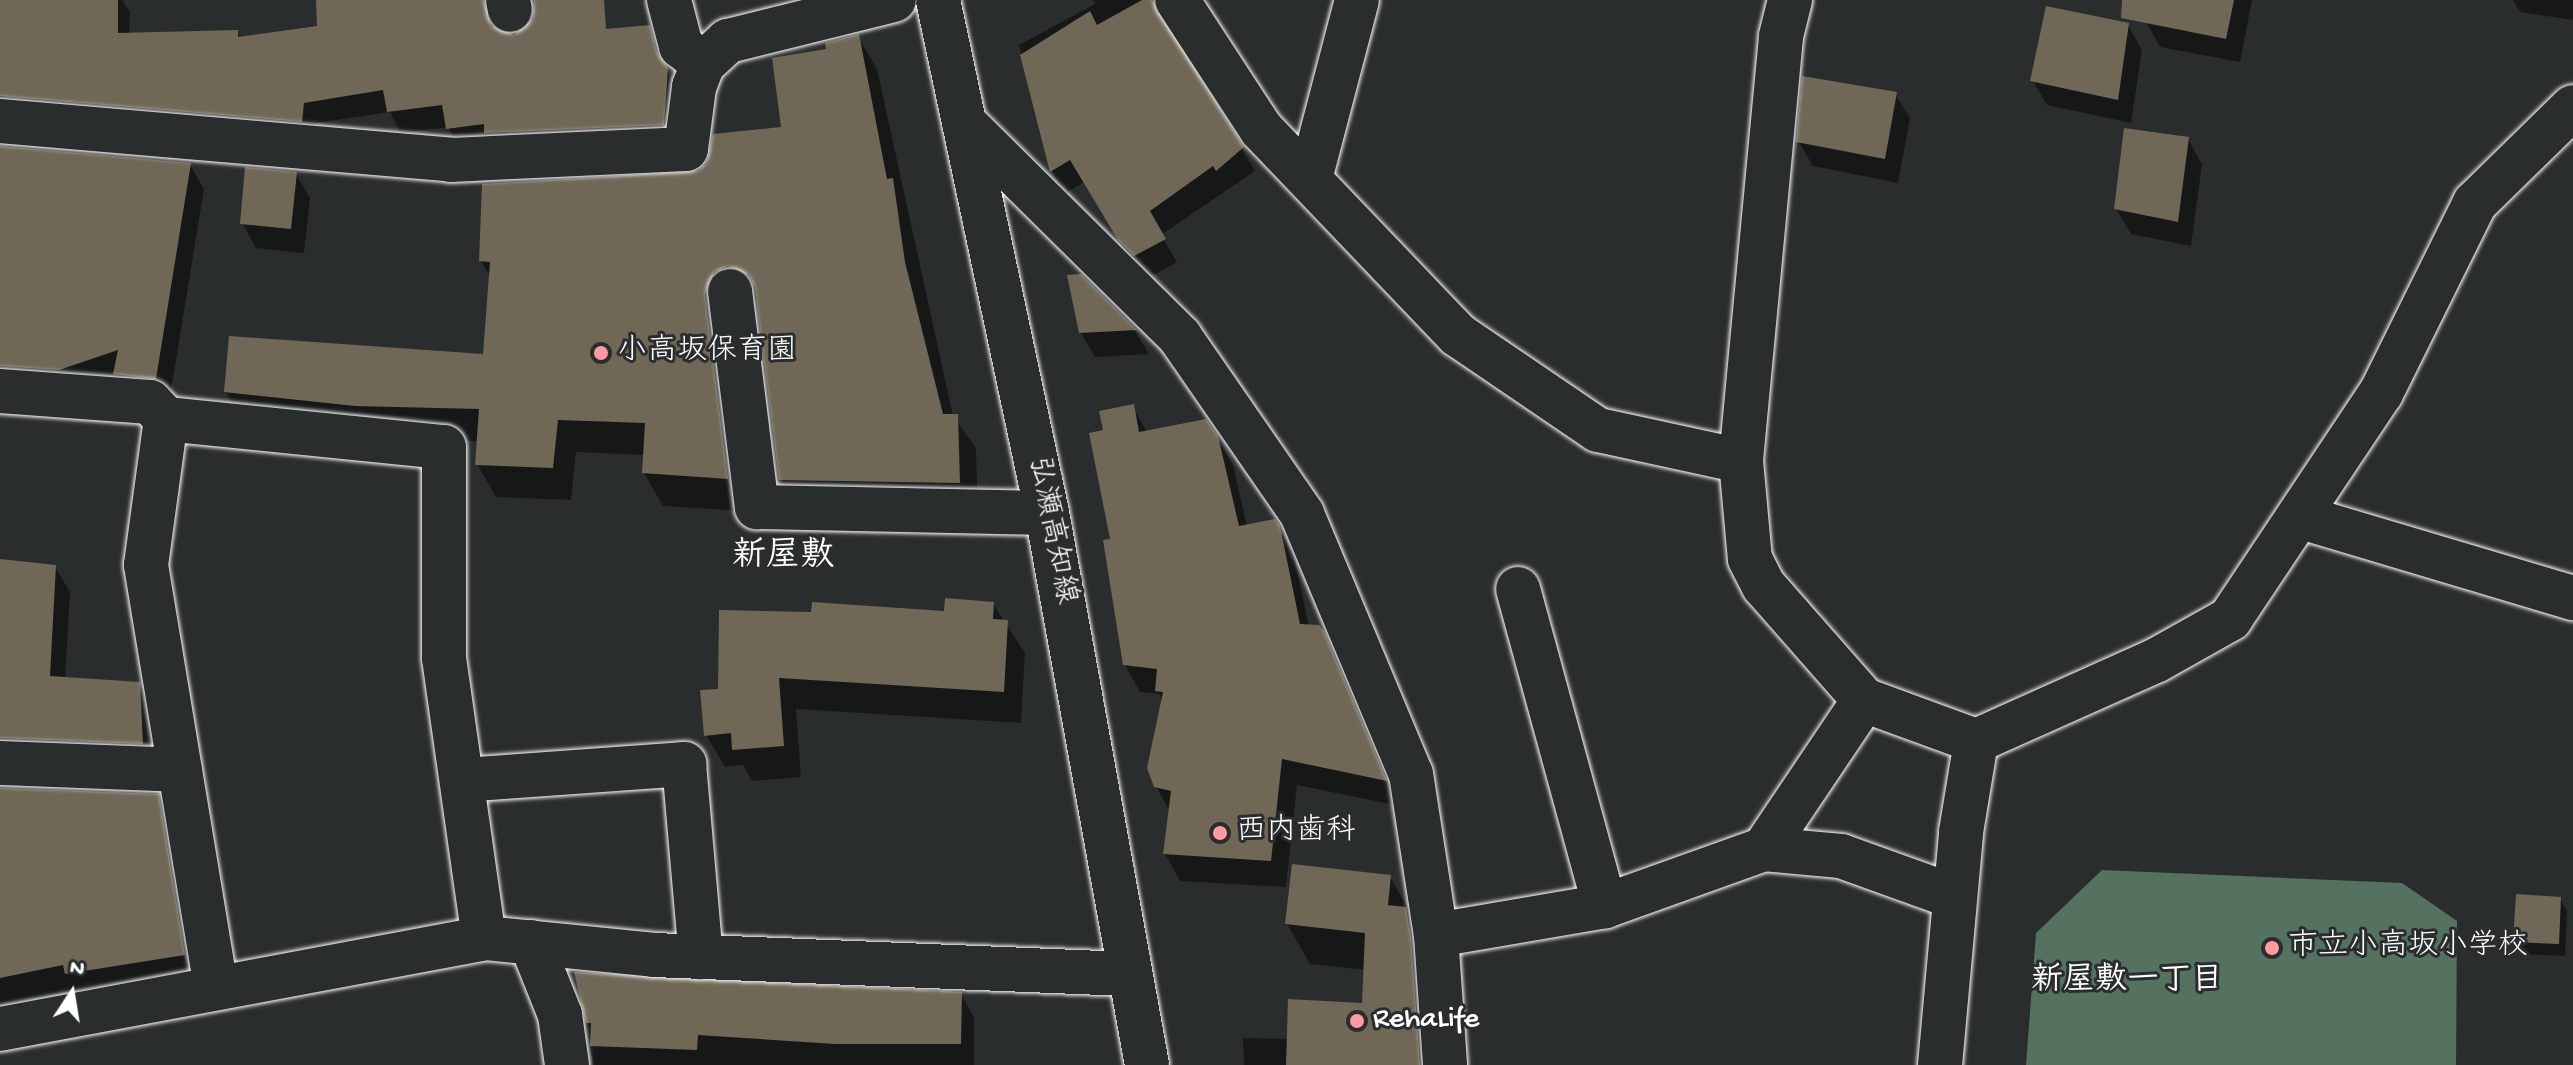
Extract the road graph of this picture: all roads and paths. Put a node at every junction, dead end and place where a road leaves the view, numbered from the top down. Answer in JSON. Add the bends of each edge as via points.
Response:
{"nodes":[{"id":1,"x":669,"y":0,"type":"edge"},
{"id":2,"x":894,"y":0,"type":"edge"},
{"id":3,"x":938,"y":0,"type":"edge"},
{"id":4,"x":1177,"y":0,"type":"edge"},
{"id":5,"x":1357,"y":0,"type":"edge"},
{"id":6,"x":1790,"y":0,"type":"edge"},
{"id":7,"x":703,"y":64,"type":"junction"},
{"id":8,"x":2573,"y":107,"type":"edge"},
{"id":9,"x":0,"y":121,"type":"edge"},
{"id":10,"x":964,"y":123,"type":"junction"},
{"id":11,"x":1310,"y":179,"type":"junction"},
{"id":12,"x":730,"y":291,"type":"dead end"},
{"id":13,"x":0,"y":391,"type":"edge"},
{"id":14,"x":166,"y":419,"type":"junction"},
{"id":15,"x":1741,"y":461,"type":"junction"},
{"id":16,"x":1047,"y":513,"type":"junction"},
{"id":17,"x":2301,"y":517,"type":"junction"},
{"id":18,"x":1518,"y":589,"type":"dead end"},
{"id":19,"x":2573,"y":598,"type":"edge"},
{"id":20,"x":1864,"y":700,"type":"junction"},
{"id":21,"x":1976,"y":741,"type":"junction"},
{"id":22,"x":0,"y":763,"type":"edge"},
{"id":23,"x":180,"y":770,"type":"junction"},
{"id":24,"x":462,"y":780,"type":"junction"},
{"id":25,"x":1764,"y":849,"type":"junction"},
{"id":26,"x":1955,"y":897,"type":"junction"},
{"id":27,"x":1605,"y":906,"type":"junction"},
{"id":28,"x":1436,"y":935,"type":"junction"},
{"id":29,"x":484,"y":938,"type":"junction"},
{"id":30,"x":531,"y":942,"type":"junction"},
{"id":31,"x":701,"y":957,"type":"junction"},
{"id":32,"x":1130,"y":974,"type":"junction"},
{"id":33,"x":216,"y":987,"type":"junction"},
{"id":34,"x":0,"y":1029,"type":"edge"},
{"id":35,"x":567,"y":1065,"type":"edge"},
{"id":36,"x":1147,"y":1065,"type":"edge"},
{"id":37,"x":1445,"y":1065,"type":"edge"},
{"id":38,"x":1940,"y":1065,"type":"edge"}],
"edges":[{"from":1,"to":7,"type":"street","via":[[681,46]]},
{"from":2,"to":7,"type":"street","via":[[728,41]]},
{"from":3,"to":10,"type":"street","name":"弘瀬高知線"},
{"from":4,"to":11,"type":"street","via":[[1261,129]]},
{"from":5,"to":11,"type":"street"},
{"from":6,"to":15,"type":"street","via":[[1781,37]]},
{"from":7,"to":9,"type":"street","via":[[687,117],[686,149],[451,160]]},
{"from":8,"to":17,"type":"street","via":[[2475,203],[2381,393]]},
{"from":10,"to":16,"type":"street","name":"弘瀬高知線"},
{"from":10,"to":28,"type":"street","via":[[1180,337],[1302,514],[1411,774]]},
{"from":11,"to":15,"type":"street","via":[[1458,335],[1598,430]]},
{"from":12,"to":16,"type":"street","via":[[757,507]]},
{"from":13,"to":14,"type":"street","via":[[150,402]]},
{"from":14,"to":23,"type":"street","via":[[146,565]]},
{"from":14,"to":24,"type":"street","via":[[444,447],[444,658]]},
{"from":15,"to":20,"type":"street","via":[[1744,524],[1757,573],[1789,618]]},
{"from":16,"to":32,"type":"street","name":"弘瀬高知線"},
{"from":17,"to":19,"type":"street"},
{"from":17,"to":21,"type":"street","via":[[2230,619],[2157,660]]},
{"from":18,"to":27,"type":"street"},
{"from":20,"to":21,"type":"street"},
{"from":20,"to":25,"type":"street"},
{"from":21,"to":26,"type":"street"},
{"from":22,"to":23,"type":"street"},
{"from":23,"to":33,"type":"street"},
{"from":24,"to":29,"type":"street"},
{"from":24,"to":31,"type":"street","via":[[684,764]]},
{"from":25,"to":26,"type":"street","via":[[1841,856]]},
{"from":25,"to":27,"type":"street"},
{"from":26,"to":38,"type":"street"},
{"from":27,"to":28,"type":"street"},
{"from":28,"to":37,"type":"street"},
{"from":29,"to":30,"type":"street"},
{"from":29,"to":33,"type":"street"},
{"from":30,"to":31,"type":"street"},
{"from":30,"to":35,"type":"street","via":[[560,1015]]},
{"from":31,"to":32,"type":"street"},
{"from":32,"to":36,"type":"street","name":"弘瀬高知線"},
{"from":33,"to":34,"type":"street"}]}
